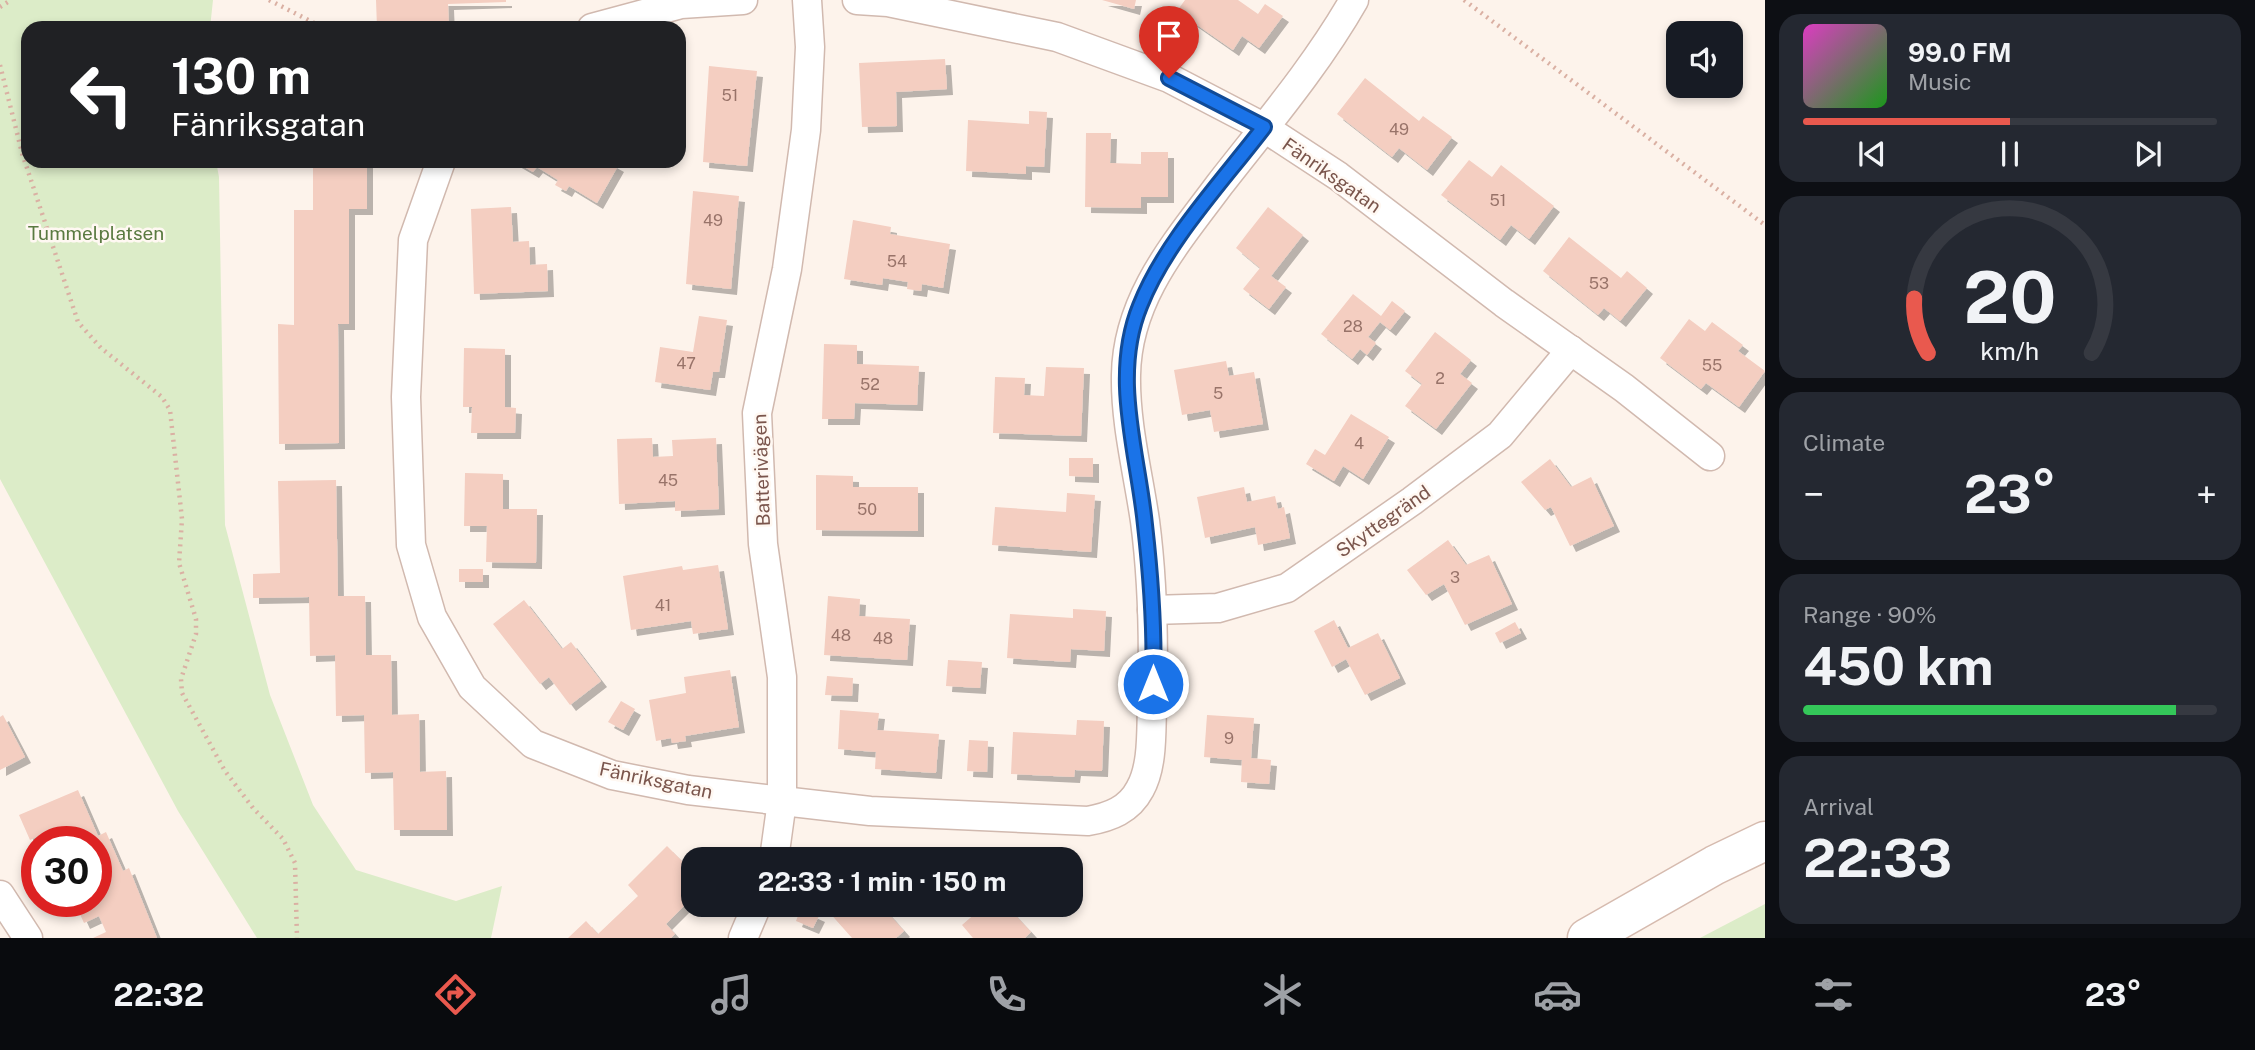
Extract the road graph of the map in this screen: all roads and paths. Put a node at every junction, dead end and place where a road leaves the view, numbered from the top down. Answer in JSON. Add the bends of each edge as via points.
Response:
{"nodes":[{"id":1,"x":11,"y":0,"type":"edge"},
{"id":2,"x":269,"y":0,"type":"edge"},
{"id":3,"x":743,"y":0,"type":"edge"},
{"id":4,"x":807,"y":0,"type":"edge"},
{"id":5,"x":857,"y":0,"type":"edge"},
{"id":6,"x":1354,"y":0,"type":"edge"},
{"id":7,"x":1464,"y":0,"type":"edge"},
{"id":8,"x":0,"y":7,"type":"edge"},
{"id":9,"x":310,"y":21,"type":"edge"},
{"id":10,"x":618,"y":21,"type":"edge"},
{"id":11,"x":0,"y":65,"type":"edge"},
{"id":12,"x":1264,"y":127,"type":"junction"},
{"id":13,"x":21,"y":149,"type":"edge"},
{"id":14,"x":27,"y":168,"type":"edge"},
{"id":15,"x":439,"y":168,"type":"edge"},
{"id":16,"x":1765,"y":225,"type":"edge"},
{"id":17,"x":1571,"y":350,"type":"junction"},
{"id":18,"x":1710,"y":456,"type":"dead end"},
{"id":19,"x":1152,"y":610,"type":"junction"},
{"id":20,"x":782,"y":801,"type":"junction"},
{"id":21,"x":1765,"y":841,"type":"edge"},
{"id":22,"x":776,"y":847,"type":"edge"},
{"id":23,"x":0,"y":895,"type":"edge"},
{"id":24,"x":752,"y":917,"type":"edge"},
{"id":25,"x":28,"y":938,"type":"edge"},
{"id":26,"x":297,"y":938,"type":"edge"},
{"id":27,"x":743,"y":938,"type":"edge"},
{"id":28,"x":1587,"y":938,"type":"edge"}],
"edges":[{"from":1,"to":8,"type":"path"},
{"from":2,"to":9,"type":"path"},
{"from":3,"to":10,"type":"street","via":[[681,4]]},
{"from":4,"to":20,"type":"street","name":"Batterivägen","via":[[806,130],[787,269],[757,412],[763,544],[782,677]]},
{"from":5,"to":12,"type":"street","name":"Fänriksgatan","via":[[888,2],[1057,37],[1169,78]]},
{"from":6,"to":12,"type":"street"},
{"from":7,"to":16,"type":"path"},
{"from":11,"to":13,"type":"path"},
{"from":12,"to":17,"type":"street","name":"Fänriksgatan","via":[[1338,176]]},
{"from":12,"to":19,"type":"street","via":[[1152,279],[1130,340],[1126,392]]},
{"from":14,"to":26,"type":"path","via":[[78,322],[101,348],[162,397],[172,417],[182,519],[179,563],[196,619],[196,634],[181,679],[182,693],[225,771],[283,839],[295,863]]},
{"from":15,"to":20,"type":"street","name":"Fänriksgatan","via":[[413,240],[406,397],[411,545],[432,617],[472,687],[533,744],[612,775]]},
{"from":17,"to":18,"type":"street","name":"Fänriksgatan"},
{"from":17,"to":19,"type":"street","name":"Skyttegränd","via":[[1500,435],[1287,588],[1218,608]]},
{"from":19,"to":20,"type":"street","name":"Fänriksgatan","via":[[1152,724],[1143,783],[1126,807],[1108,817],[1088,821],[870,811]]},
{"from":20,"to":22,"type":"street","name":"Batterivägen"},
{"from":21,"to":28,"type":"main road"},
{"from":23,"to":25,"type":"street"},
{"from":24,"to":27,"type":"street"}]}
